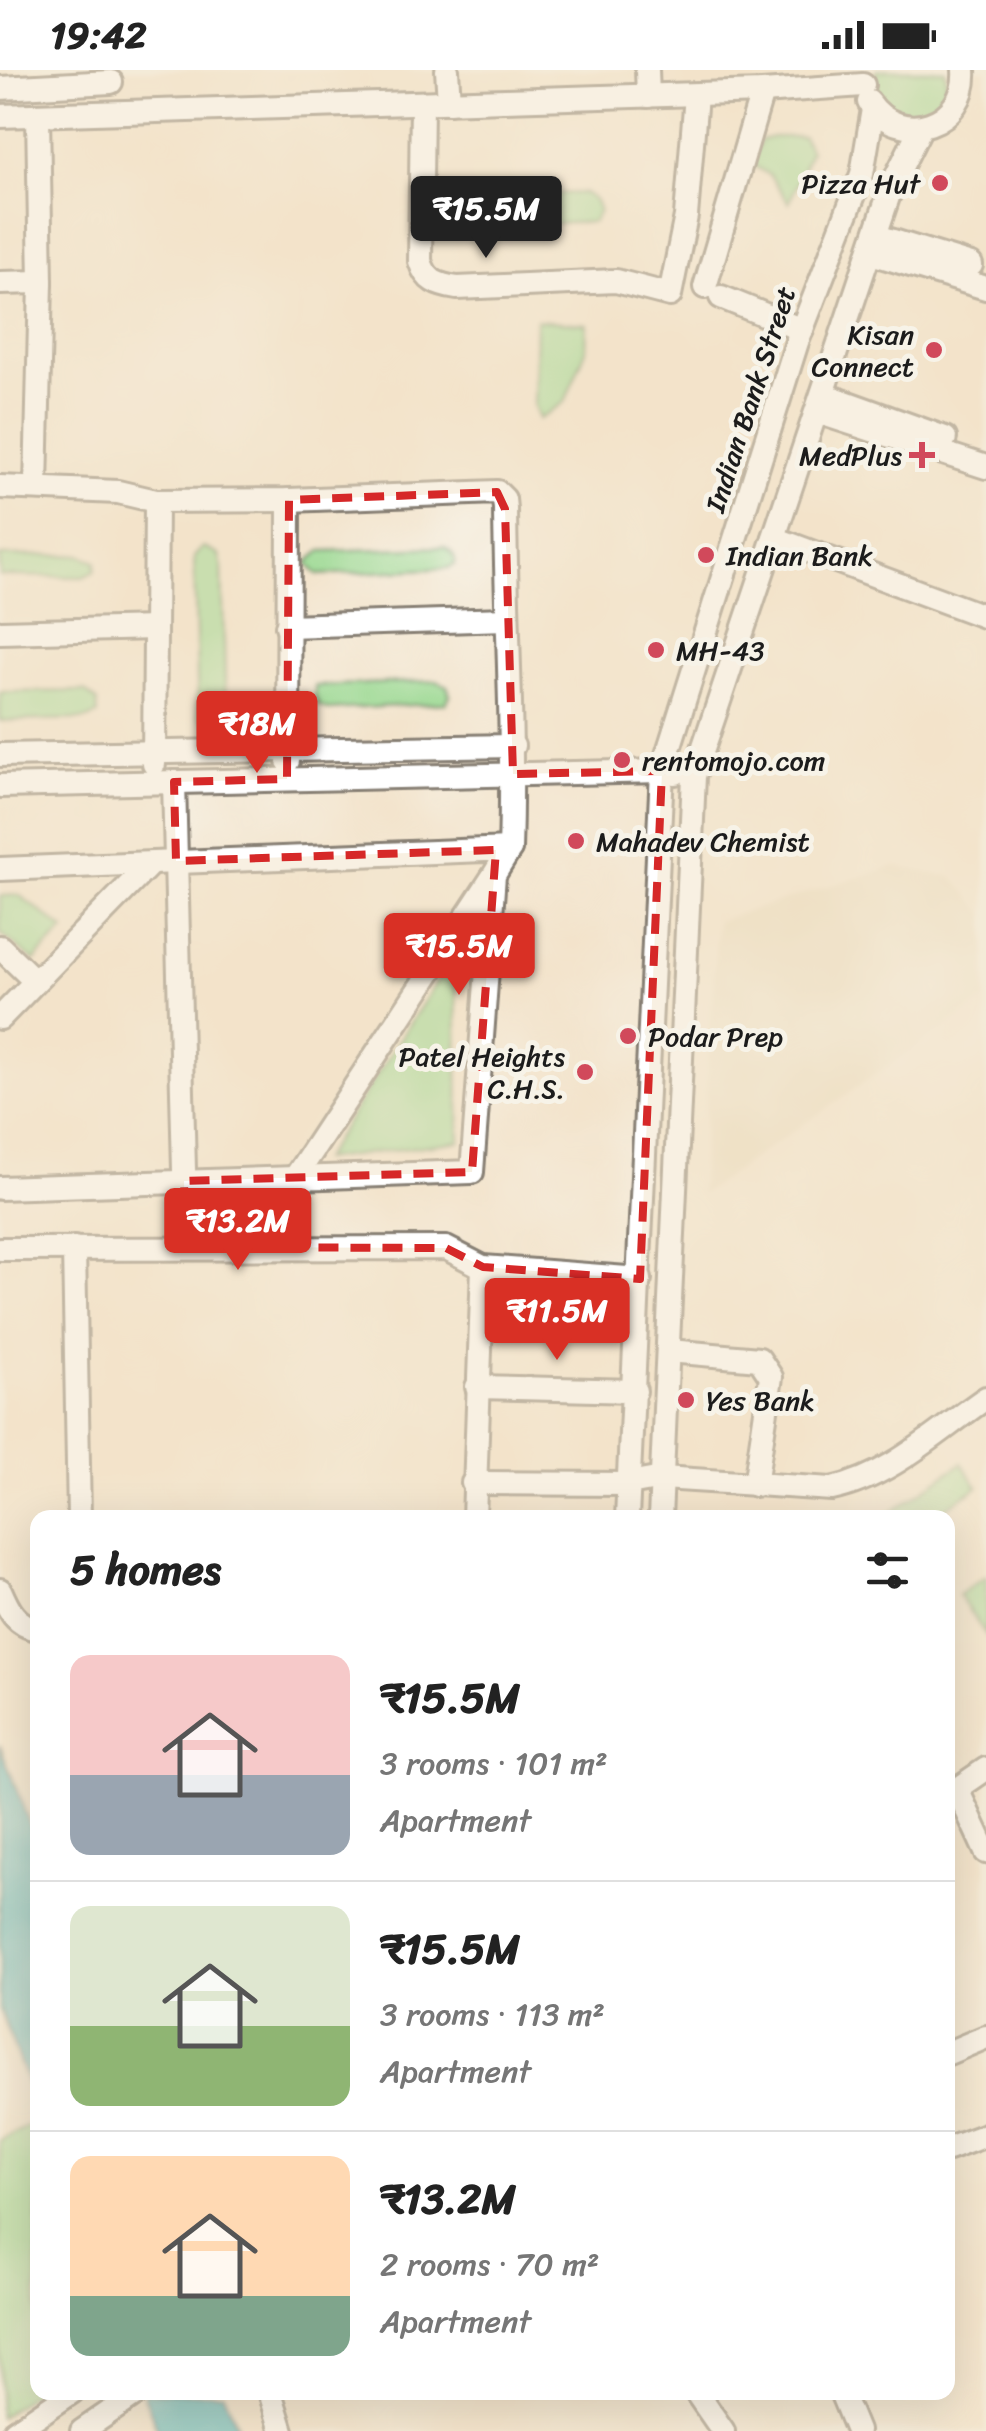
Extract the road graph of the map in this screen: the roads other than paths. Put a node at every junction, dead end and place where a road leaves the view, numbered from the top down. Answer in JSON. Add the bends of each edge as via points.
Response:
{"nodes":[{"id":1,"x":448,"y":70,"type":"edge"},
{"id":2,"x":647,"y":70,"type":"edge"},
{"id":3,"x":112,"y":76,"type":"edge"},
{"id":4,"x":972,"y":76,"type":"edge"},
{"id":5,"x":863,"y":78,"type":"edge"},
{"id":6,"x":0,"y":88,"type":"edge"},
{"id":7,"x":769,"y":92,"type":"junction"},
{"id":8,"x":696,"y":95,"type":"junction"},
{"id":9,"x":648,"y":96,"type":"junction"},
{"id":10,"x":449,"y":102,"type":"junction"},
{"id":11,"x":422,"y":104,"type":"junction"},
{"id":12,"x":873,"y":109,"type":"junction"},
{"id":13,"x":111,"y":114,"type":"junction"},
{"id":14,"x":0,"y":116,"type":"edge"},
{"id":15,"x":38,"y":116,"type":"junction"},
{"id":16,"x":921,"y":128,"type":"junction"},
{"id":17,"x":764,"y":135,"type":"dead end"},
{"id":18,"x":874,"y":244,"type":"junction"},
{"id":19,"x":971,"y":266,"type":"dead end"},
{"id":20,"x":41,"y":282,"type":"junction"},
{"id":21,"x":0,"y":283,"type":"edge"},
{"id":22,"x":986,"y":288,"type":"edge"},
{"id":23,"x":802,"y":330,"type":"junction"},
{"id":24,"x":820,"y":403,"type":"junction"},
{"id":25,"x":986,"y":452,"type":"edge"},
{"id":26,"x":986,"y":467,"type":"edge"},
{"id":27,"x":36,"y":486,"type":"junction"},
{"id":28,"x":0,"y":487,"type":"edge"},
{"id":29,"x":289,"y":500,"type":"junction"},
{"id":30,"x":156,"y":501,"type":"junction"},
{"id":31,"x":774,"y":538,"type":"junction"},
{"id":32,"x":986,"y":616,"type":"edge"},
{"id":33,"x":506,"y":619,"type":"junction"},
{"id":34,"x":287,"y":626,"type":"junction"},
{"id":35,"x":156,"y":628,"type":"junction"},
{"id":36,"x":0,"y":632,"type":"edge"},
{"id":37,"x":513,"y":746,"type":"junction"},
{"id":38,"x":289,"y":749,"type":"junction"},
{"id":39,"x":154,"y":750,"type":"junction"},
{"id":40,"x":0,"y":756,"type":"edge"},
{"id":41,"x":662,"y":770,"type":"junction"},
{"id":42,"x":512,"y":774,"type":"junction"},
{"id":43,"x":694,"y":776,"type":"junction"},
{"id":44,"x":288,"y":780,"type":"junction"},
{"id":45,"x":164,"y":782,"type":"junction"},
{"id":46,"x":0,"y":786,"type":"edge"},
{"id":47,"x":510,"y":849,"type":"junction"},
{"id":48,"x":176,"y":861,"type":"junction"},
{"id":49,"x":150,"y":864,"type":"junction"},
{"id":50,"x":0,"y":869,"type":"edge"},
{"id":51,"x":494,"y":875,"type":"junction"},
{"id":52,"x":0,"y":947,"type":"edge"},
{"id":53,"x":35,"y":981,"type":"junction"},
{"id":54,"x":0,"y":1018,"type":"edge"},
{"id":55,"x":296,"y":1176,"type":"junction"},
{"id":56,"x":184,"y":1181,"type":"junction"},
{"id":57,"x":0,"y":1188,"type":"edge"},
{"id":58,"x":186,"y":1247,"type":"junction"},
{"id":59,"x":74,"y":1248,"type":"junction"},
{"id":60,"x":0,"y":1249,"type":"edge"},
{"id":61,"x":484,"y":1266,"type":"junction"},
{"id":62,"x":640,"y":1279,"type":"junction"},
{"id":63,"x":669,"y":1351,"type":"junction"},
{"id":64,"x":478,"y":1387,"type":"junction"},
{"id":65,"x":634,"y":1391,"type":"junction"},
{"id":66,"x":986,"y":1398,"type":"edge"},
{"id":67,"x":662,"y":1478,"type":"junction"},
{"id":68,"x":473,"y":1483,"type":"junction"},
{"id":69,"x":629,"y":1484,"type":"junction"},
{"id":70,"x":755,"y":1485,"type":"junction"},
{"id":71,"x":79,"y":1510,"type":"edge"},
{"id":72,"x":474,"y":1510,"type":"edge"},
{"id":73,"x":627,"y":1510,"type":"edge"},
{"id":74,"x":660,"y":1510,"type":"edge"},
{"id":75,"x":0,"y":1590,"type":"edge"},
{"id":76,"x":30,"y":1626,"type":"edge"},
{"id":77,"x":986,"y":1769,"type":"edge"},
{"id":78,"x":955,"y":1790,"type":"edge"},
{"id":79,"x":955,"y":1797,"type":"edge"},
{"id":80,"x":986,"y":1852,"type":"edge"},
{"id":81,"x":986,"y":2037,"type":"edge"},
{"id":82,"x":955,"y":2049,"type":"edge"},
{"id":83,"x":986,"y":2135,"type":"edge"},
{"id":84,"x":955,"y":2146,"type":"edge"},
{"id":85,"x":60,"y":2400,"type":"edge"},
{"id":86,"x":128,"y":2400,"type":"edge"},
{"id":87,"x":272,"y":2400,"type":"edge"},
{"id":88,"x":701,"y":2400,"type":"edge"},
{"id":89,"x":844,"y":2400,"type":"edge"},
{"id":90,"x":15,"y":2431,"type":"edge"},
{"id":91,"x":82,"y":2431,"type":"edge"},
{"id":92,"x":282,"y":2431,"type":"edge"},
{"id":93,"x":722,"y":2431,"type":"edge"},
{"id":94,"x":858,"y":2431,"type":"edge"}],
"edges":[{"from":1,"to":10,"type":"street"},
{"from":2,"to":9,"type":"street"},
{"from":3,"to":6,"type":"street"},
{"from":3,"to":13,"type":"street"},
{"from":4,"to":16,"type":"street","via":[[952,110]]},
{"from":5,"to":7,"type":"street"},
{"from":5,"to":12,"type":"street"},
{"from":7,"to":8,"type":"street"},
{"from":7,"to":17,"type":"street"},
{"from":7,"to":23,"type":"street","via":[[713,292]]},
{"from":8,"to":9,"type":"street"},
{"from":8,"to":11,"type":"street","via":[[686,216],[670,295],[616,280],[438,285],[420,260]]},
{"from":9,"to":10,"type":"street"},
{"from":10,"to":11,"type":"street"},
{"from":11,"to":13,"type":"street"},
{"from":12,"to":16,"type":"street","via":[[895,125]]},
{"from":12,"to":23,"type":"street","name":"Indian Bank Street","via":[[862,174]]},
{"from":13,"to":15,"type":"street"},
{"from":14,"to":15,"type":"street"},
{"from":15,"to":20,"type":"street"},
{"from":16,"to":18,"type":"street","via":[[892,184]]},
{"from":18,"to":19,"type":"street"},
{"from":18,"to":22,"type":"street"},
{"from":18,"to":24,"type":"street"},
{"from":20,"to":21,"type":"street"},
{"from":20,"to":27,"type":"street"},
{"from":23,"to":41,"type":"street","name":"Indian Bank Street"},
{"from":24,"to":25,"type":"street"},
{"from":24,"to":26,"type":"street"},
{"from":24,"to":31,"type":"street"},
{"from":27,"to":28,"type":"street"},
{"from":27,"to":30,"type":"street"},
{"from":29,"to":30,"type":"street"},
{"from":29,"to":33,"type":"street","via":[[497,492],[504,499]]},
{"from":29,"to":34,"type":"street"},
{"from":30,"to":35,"type":"street"},
{"from":31,"to":32,"type":"street"},
{"from":31,"to":43,"type":"street"},
{"from":33,"to":34,"type":"street"},
{"from":33,"to":37,"type":"street"},
{"from":34,"to":38,"type":"street"},
{"from":35,"to":36,"type":"street"},
{"from":35,"to":39,"type":"street"},
{"from":37,"to":38,"type":"street"},
{"from":37,"to":42,"type":"street"},
{"from":38,"to":39,"type":"street"},
{"from":38,"to":44,"type":"street"},
{"from":39,"to":40,"type":"street"},
{"from":39,"to":45,"type":"street"},
{"from":41,"to":42,"type":"street"},
{"from":41,"to":43,"type":"street"},
{"from":41,"to":62,"type":"street","name":"Indian Bank Street"},
{"from":42,"to":44,"type":"street"},
{"from":42,"to":47,"type":"street"},
{"from":43,"to":63,"type":"street"},
{"from":44,"to":45,"type":"street"},
{"from":45,"to":46,"type":"street"},
{"from":45,"to":48,"type":"street"},
{"from":47,"to":48,"type":"street"},
{"from":47,"to":51,"type":"street"},
{"from":48,"to":49,"type":"street"},
{"from":48,"to":56,"type":"street"},
{"from":49,"to":50,"type":"street"},
{"from":49,"to":53,"type":"street"},
{"from":51,"to":55,"type":"street"},
{"from":51,"to":55,"type":"street","via":[[472,1172]]},
{"from":52,"to":53,"type":"street"},
{"from":53,"to":54,"type":"street"},
{"from":55,"to":56,"type":"street"},
{"from":56,"to":57,"type":"street"},
{"from":56,"to":58,"type":"street"},
{"from":58,"to":59,"type":"street"},
{"from":58,"to":61,"type":"street","via":[[446,1248]]},
{"from":59,"to":60,"type":"street"},
{"from":59,"to":71,"type":"street"},
{"from":61,"to":62,"type":"street"},
{"from":61,"to":64,"type":"street"},
{"from":62,"to":65,"type":"street","name":"Indian Bank Street"},
{"from":63,"to":67,"type":"street"},
{"from":63,"to":70,"type":"street","via":[[758,1358],[768,1370]]},
{"from":64,"to":65,"type":"street"},
{"from":64,"to":68,"type":"street"},
{"from":65,"to":69,"type":"street","name":"Indian Bank Street"},
{"from":66,"to":70,"type":"street","via":[[855,1484]]},
{"from":67,"to":69,"type":"street"},
{"from":67,"to":70,"type":"street"},
{"from":67,"to":74,"type":"street"},
{"from":68,"to":69,"type":"street"},
{"from":68,"to":72,"type":"street"},
{"from":69,"to":73,"type":"street","name":"Indian Bank Street"},
{"from":75,"to":76,"type":"street","via":[[8,1610]]},
{"from":77,"to":78,"type":"street"},
{"from":79,"to":80,"type":"street"},
{"from":81,"to":82,"type":"street"},
{"from":83,"to":84,"type":"street"},
{"from":85,"to":90,"type":"street"},
{"from":86,"to":91,"type":"street"},
{"from":87,"to":92,"type":"street"},
{"from":88,"to":93,"type":"street"},
{"from":89,"to":94,"type":"street"}]}
